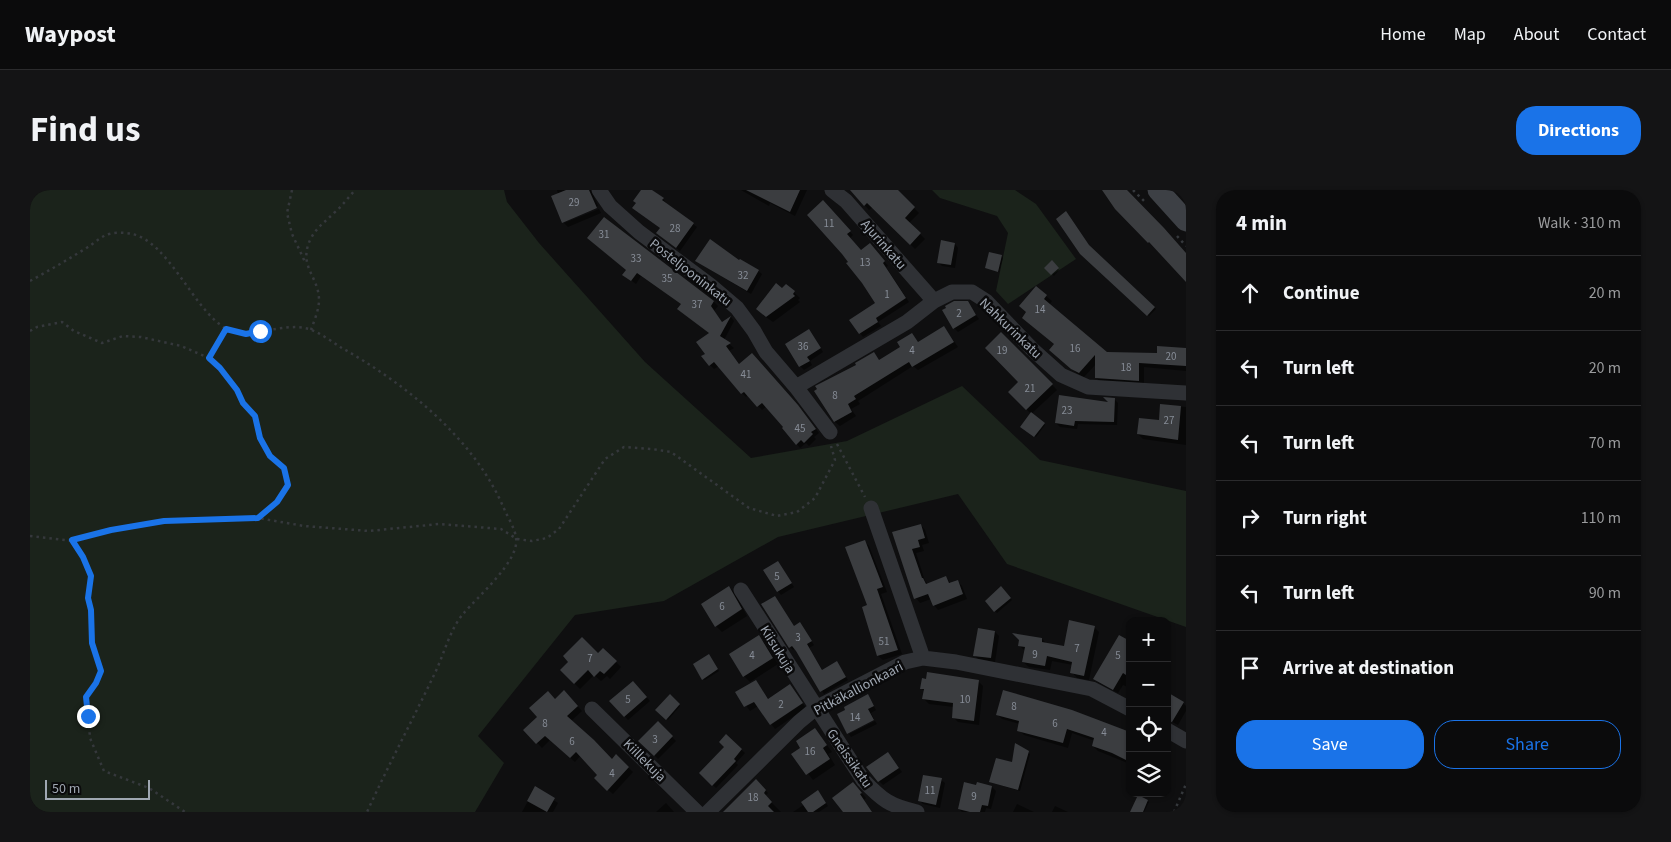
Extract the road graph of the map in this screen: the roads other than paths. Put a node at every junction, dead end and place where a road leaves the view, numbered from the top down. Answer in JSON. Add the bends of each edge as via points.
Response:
{"nodes":[{"id":1,"x":599,"y":190,"type":"edge"},
{"id":2,"x":832,"y":190,"type":"edge"},
{"id":3,"x":1158,"y":190,"type":"edge"},
{"id":4,"x":1186,"y":221,"type":"edge"},
{"id":5,"x":934,"y":301,"type":"junction"},
{"id":6,"x":796,"y":387,"type":"junction"},
{"id":7,"x":1186,"y":393,"type":"edge"},
{"id":8,"x":830,"y":432,"type":"road end"},
{"id":9,"x":870,"y":508,"type":"road end"},
{"id":10,"x":741,"y":590,"type":"dead end"},
{"id":11,"x":923,"y":658,"type":"junction"},
{"id":12,"x":1126,"y":707,"type":"edge"},
{"id":13,"x":592,"y":708,"type":"dead end"},
{"id":14,"x":816,"y":708,"type":"junction"},
{"id":15,"x":1171,"y":732,"type":"edge"},
{"id":16,"x":1186,"y":741,"type":"edge"},
{"id":17,"x":698,"y":812,"type":"edge"},
{"id":18,"x":708,"y":812,"type":"edge"},
{"id":19,"x":917,"y":812,"type":"edge"}],
"edges":[{"from":1,"to":6,"type":"street","name":"Posteljooninkatu","via":[[610,206],[639,232],[737,308],[766,352]]},
{"from":2,"to":5,"type":"street","name":"Ajurinkatu","via":[[846,201]]},
{"from":3,"to":4,"type":"street"},
{"from":5,"to":6,"type":"street","name":"Nahkurinkatu","via":[[907,322]]},
{"from":5,"to":7,"type":"street","name":"Nahkurinkatu","via":[[952,292],[972,292],[986,301],[1061,375],[1088,387]]},
{"from":6,"to":8,"type":"street","name":"Posteljooninkatu"},
{"from":9,"to":11,"type":"street"},
{"from":10,"to":14,"type":"street","name":"Kiisukuja"},
{"from":11,"to":12,"type":"street","name":"Pitkäkallionkaari","via":[[1092,689]]},
{"from":11,"to":14,"type":"street","name":"Pitkäkallionkaari","via":[[905,662]]},
{"from":13,"to":17,"type":"street","name":"Kiillekuja"},
{"from":14,"to":18,"type":"street","name":"Pitkäkallionkaari"},
{"from":14,"to":19,"type":"street","name":"Gneissikatu","via":[[863,780],[881,799]]},
{"from":15,"to":16,"type":"street"}]}
